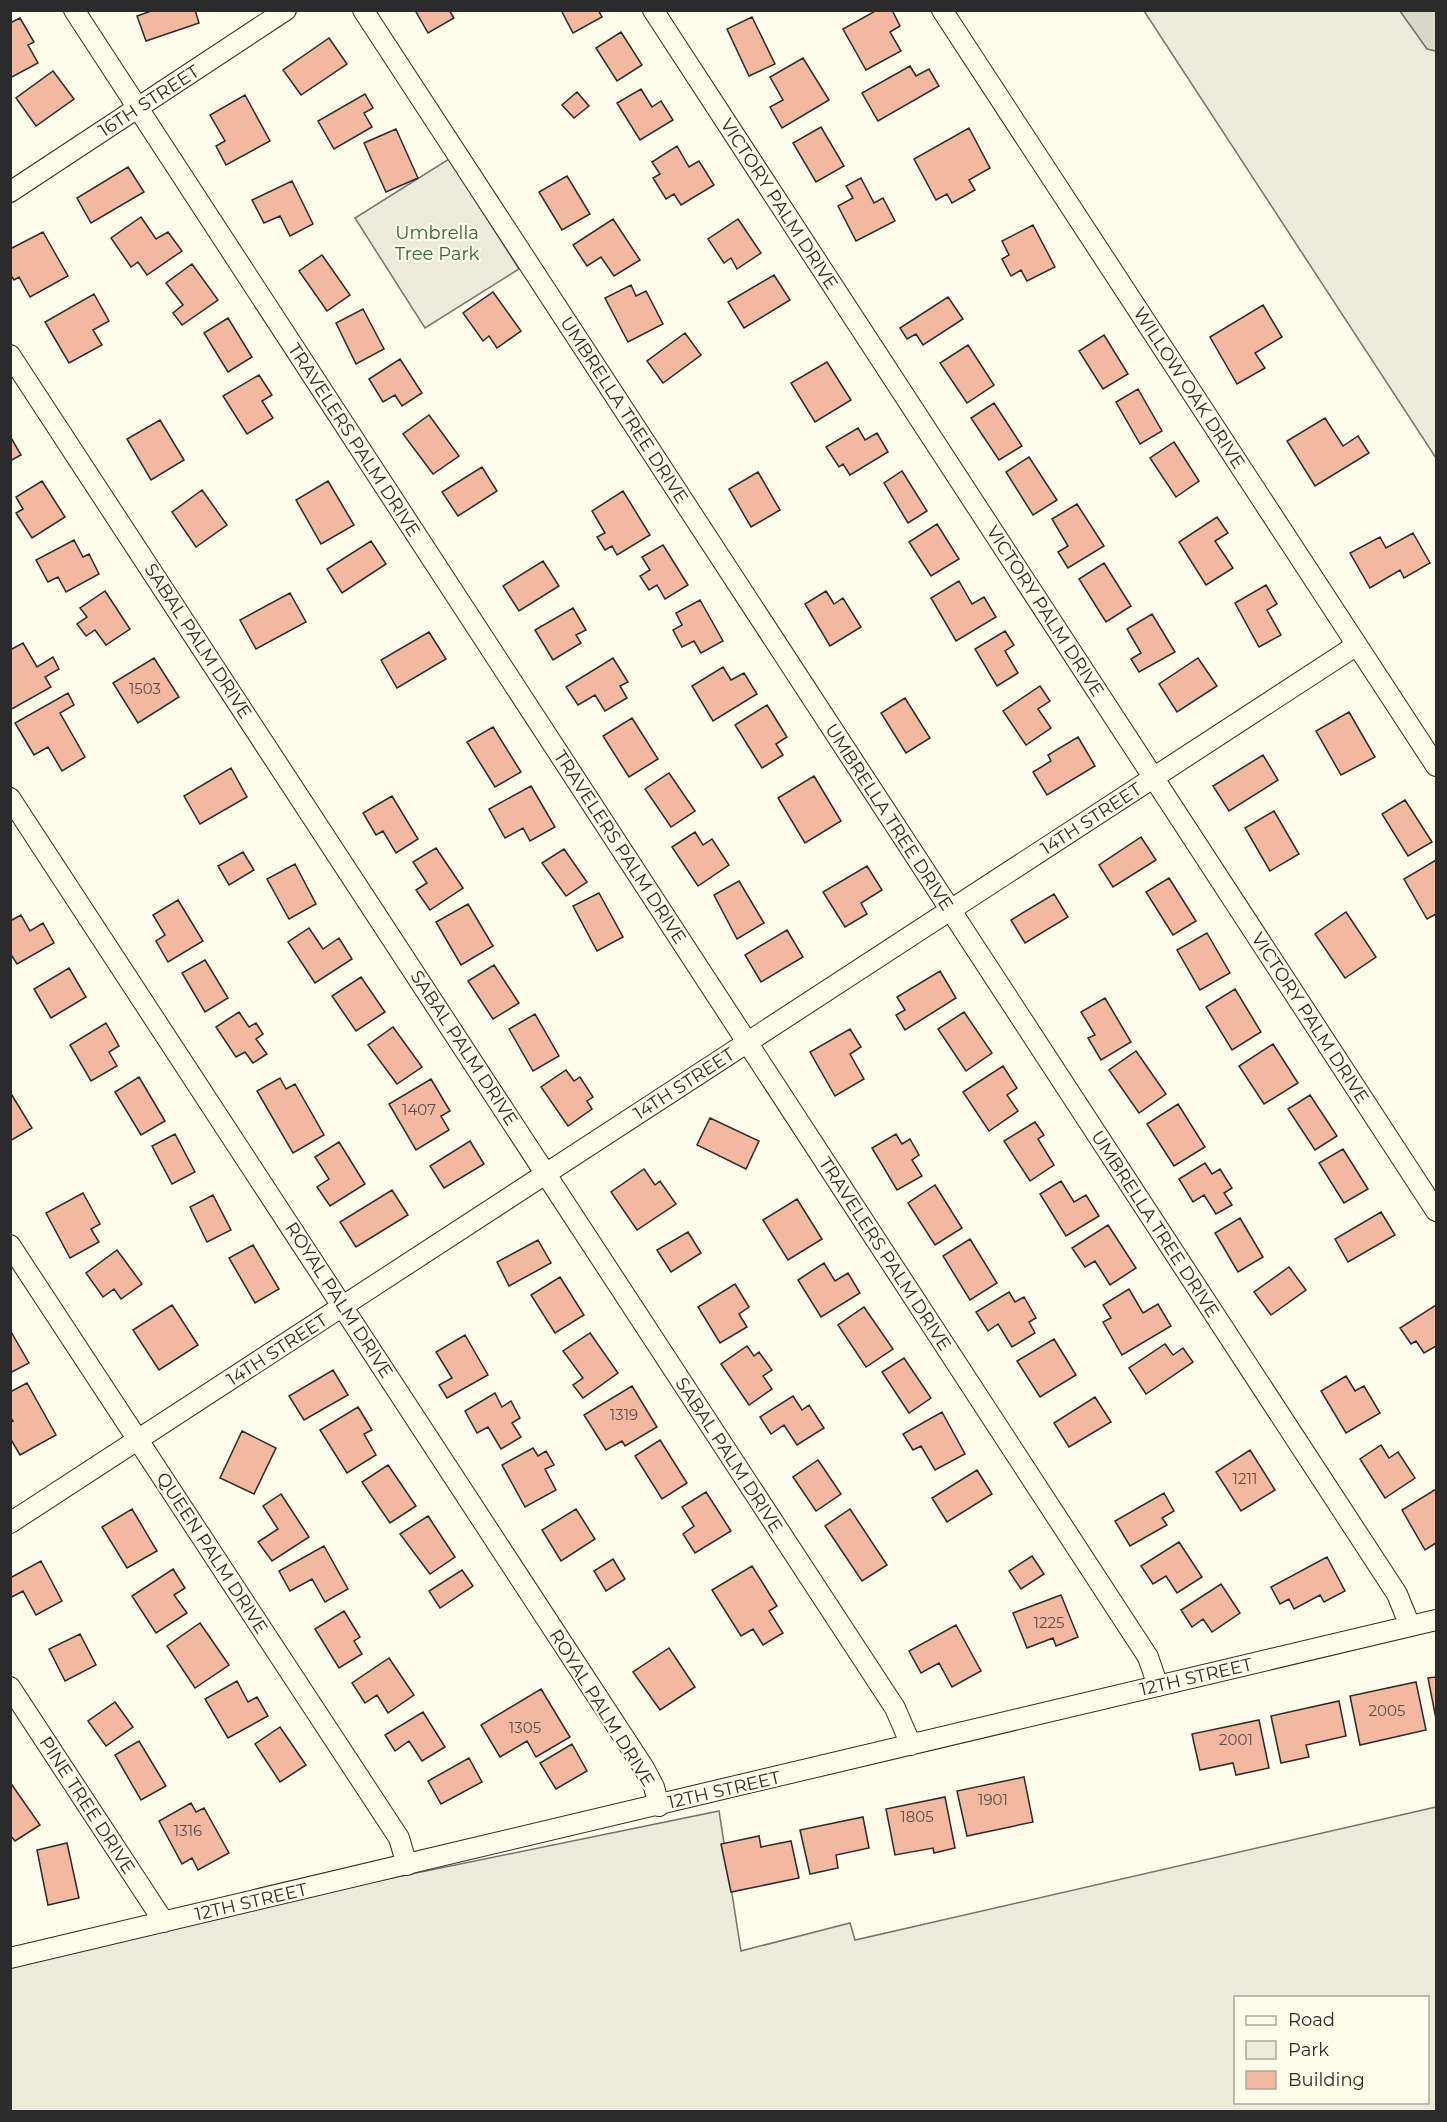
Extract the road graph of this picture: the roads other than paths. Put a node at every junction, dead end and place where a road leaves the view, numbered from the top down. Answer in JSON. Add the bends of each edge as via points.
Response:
{"nodes":[{"id":1,"x":74,"y":10,"type":"edge"},
{"id":2,"x":286,"y":10,"type":"edge"},
{"id":3,"x":363,"y":10,"type":"edge"},
{"id":4,"x":654,"y":10,"type":"edge"},
{"id":5,"x":942,"y":10,"type":"edge"},
{"id":6,"x":138,"y":108,"type":"junction"},
{"id":7,"x":10,"y":192,"type":"edge"},
{"id":8,"x":10,"y":355,"type":"edge"},
{"id":9,"x":1357,"y":645,"type":"junction"},
{"id":10,"x":1437,"y":766,"type":"edge"},
{"id":11,"x":1154,"y":778,"type":"junction"},
{"id":12,"x":10,"y":798,"type":"edge"},
{"id":13,"x":950,"y":910,"type":"junction"},
{"id":14,"x":747,"y":1043,"type":"junction"},
{"id":15,"x":546,"y":1174,"type":"junction"},
{"id":16,"x":1437,"y":1211,"type":"edge"},
{"id":17,"x":10,"y":1245,"type":"edge"},
{"id":18,"x":343,"y":1306,"type":"junction"},
{"id":19,"x":138,"y":1440,"type":"junction"},
{"id":20,"x":10,"y":1523,"type":"edge"},
{"id":21,"x":1437,"y":1620,"type":"edge"},
{"id":22,"x":1410,"y":1626,"type":"junction"},
{"id":23,"x":1158,"y":1686,"type":"junction"},
{"id":24,"x":10,"y":1687,"type":"edge"},
{"id":25,"x":911,"y":1745,"type":"junction"},
{"id":26,"x":659,"y":1806,"type":"junction"},
{"id":27,"x":407,"y":1865,"type":"junction"},
{"id":28,"x":164,"y":1922,"type":"junction"},
{"id":29,"x":10,"y":1958,"type":"edge"}],
"edges":[{"from":1,"to":6,"type":"street","name":"TRAVELERS PALM DRIVE"},
{"from":2,"to":6,"type":"street","name":"16TH STREET"},
{"from":3,"to":13,"type":"street","name":"UMBRELLA TREE DRIVE"},
{"from":4,"to":11,"type":"street","name":"VICTORY PALM DRIVE"},
{"from":5,"to":9,"type":"street","name":"WILLOW OAK DRIVE"},
{"from":6,"to":7,"type":"street","name":"16TH STREET"},
{"from":6,"to":14,"type":"street","name":"TRAVELERS PALM DRIVE"},
{"from":8,"to":15,"type":"street","name":"SABAL PALM DRIVE"},
{"from":9,"to":10,"type":"street","name":"WILLOW OAK DRIVE"},
{"from":9,"to":11,"type":"street","name":"14TH STREET"},
{"from":11,"to":13,"type":"street","name":"14TH STREET"},
{"from":11,"to":16,"type":"street","name":"VICTORY PALM DRIVE"},
{"from":12,"to":18,"type":"street","name":"ROYAL PALM DRIVE"},
{"from":13,"to":14,"type":"street","name":"14TH STREET"},
{"from":13,"to":22,"type":"street","name":"UMBRELLA TREE DRIVE","via":[[1397,1594]]},
{"from":14,"to":15,"type":"street","name":"14TH STREET"},
{"from":14,"to":23,"type":"street","name":"TRAVELERS PALM DRIVE","via":[[1148,1657]]},
{"from":15,"to":18,"type":"street","name":"14TH STREET"},
{"from":15,"to":25,"type":"street","name":"SABAL PALM DRIVE","via":[[895,1708]]},
{"from":17,"to":19,"type":"street","name":"QUEEN PALM DRIVE"},
{"from":18,"to":19,"type":"street","name":"14TH STREET"},
{"from":18,"to":26,"type":"street","name":"ROYAL PALM DRIVE","via":[[644,1768]]},
{"from":19,"to":20,"type":"street","name":"14TH STREET"},
{"from":19,"to":27,"type":"street","name":"QUEEN PALM DRIVE","via":[[399,1838]]},
{"from":21,"to":22,"type":"street","name":"12TH STREET"},
{"from":22,"to":23,"type":"street","name":"12TH STREET"},
{"from":23,"to":25,"type":"street","name":"12TH STREET"},
{"from":24,"to":28,"type":"street","name":"PINE TREE DRIVE"},
{"from":25,"to":26,"type":"street","name":"12TH STREET"},
{"from":26,"to":27,"type":"street","name":"12TH STREET"},
{"from":27,"to":28,"type":"street","name":"12TH STREET"},
{"from":28,"to":29,"type":"street","name":"12TH STREET"}]}
